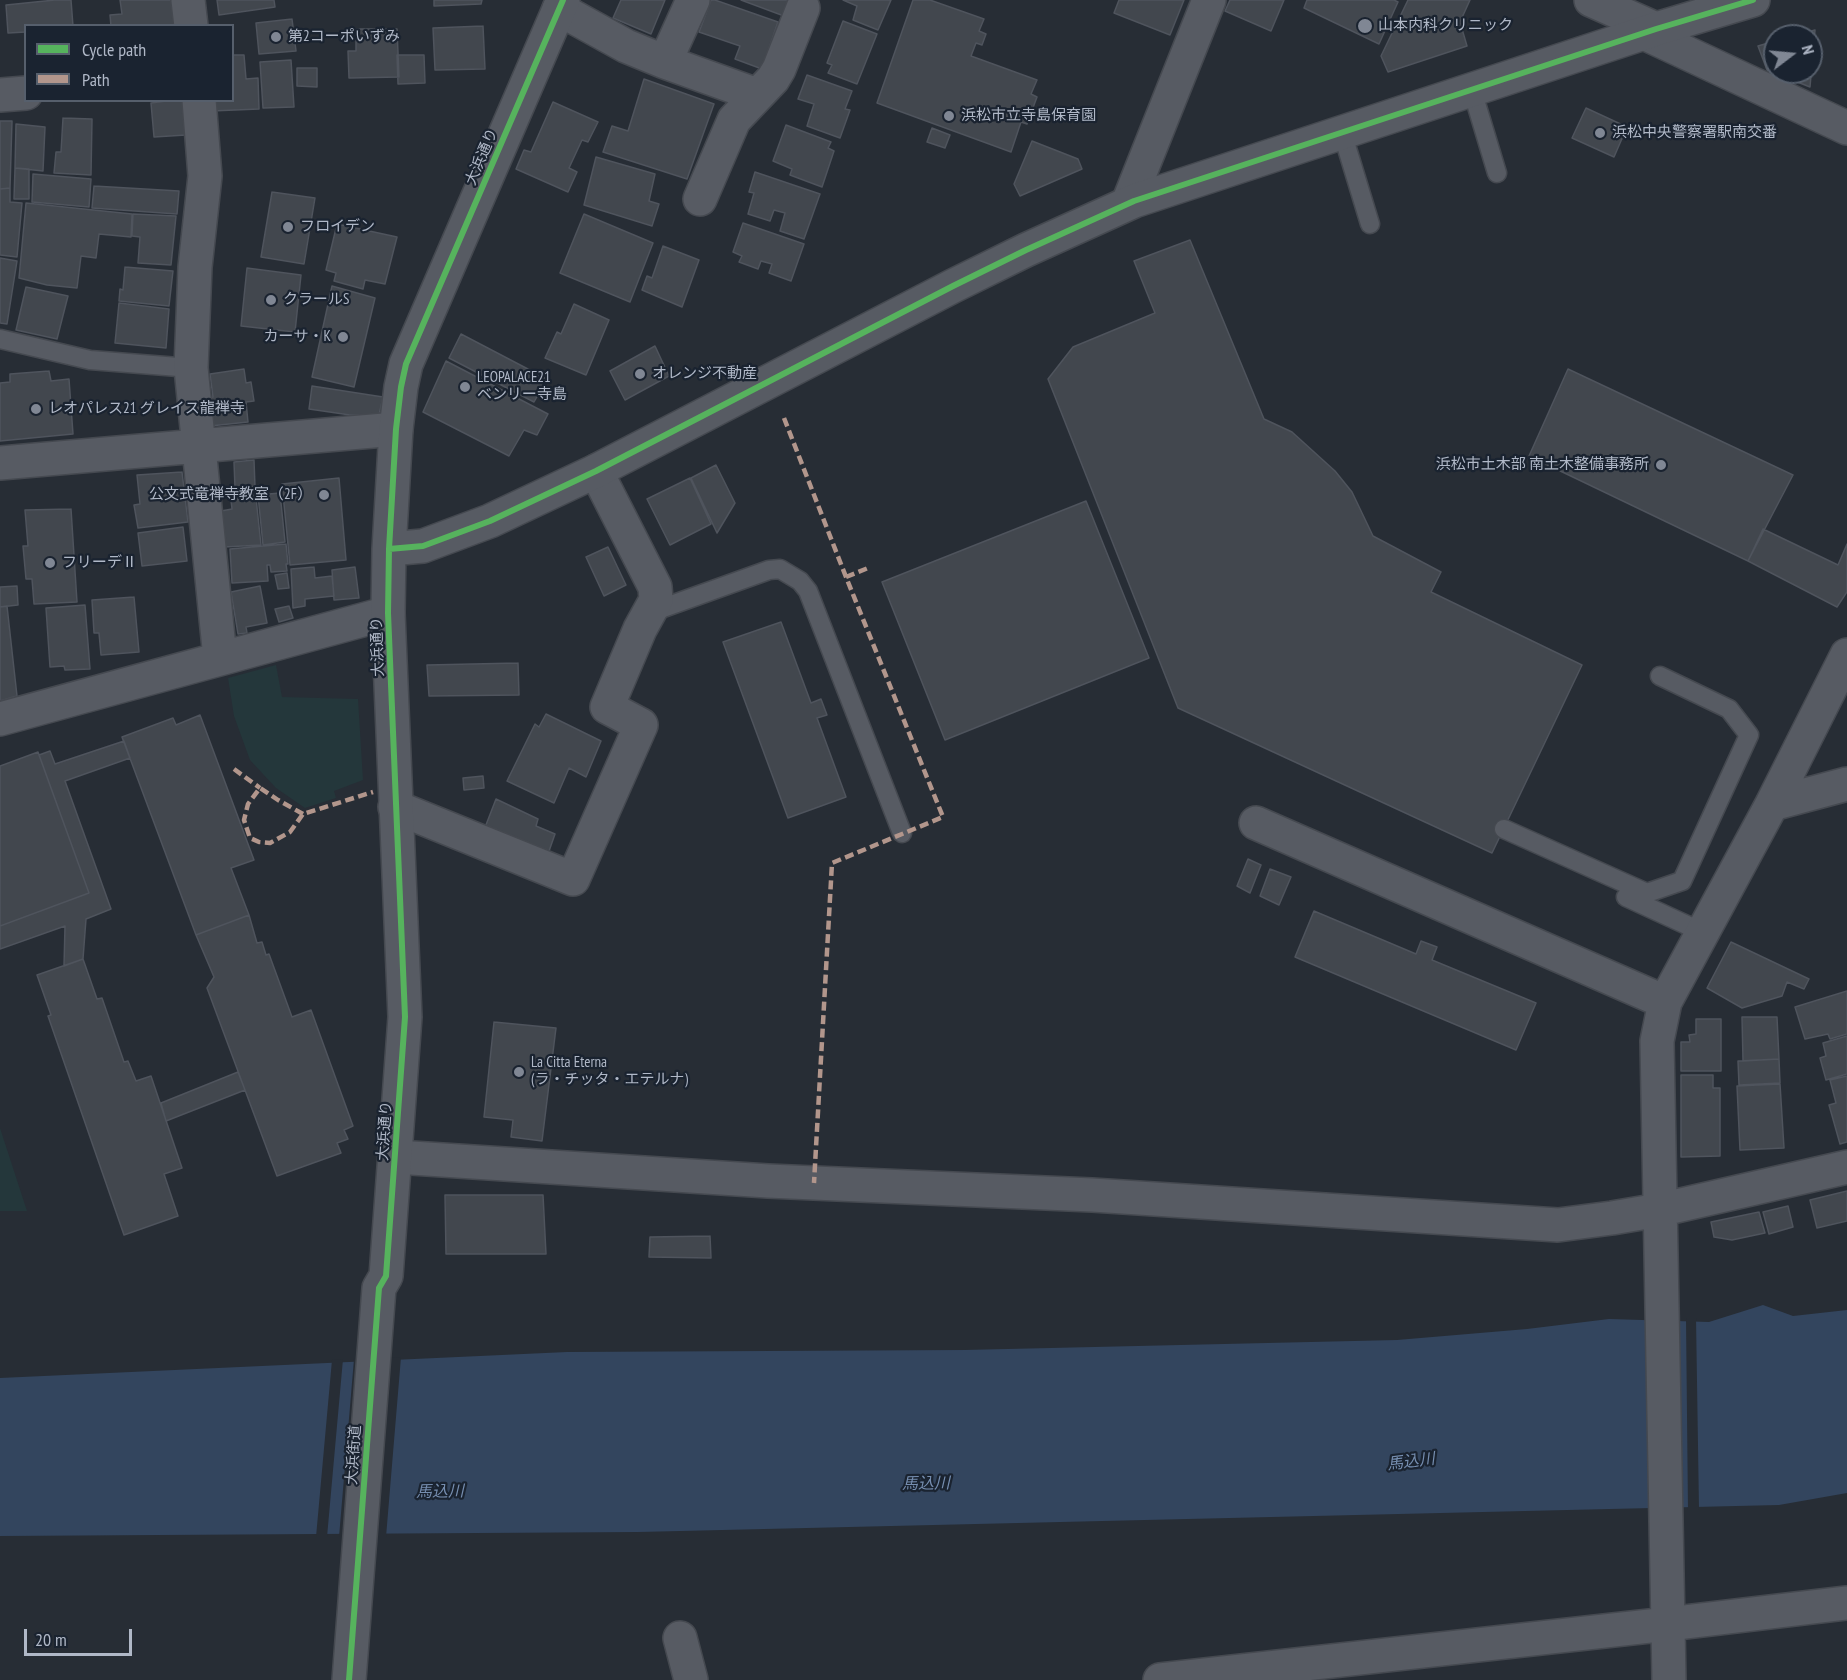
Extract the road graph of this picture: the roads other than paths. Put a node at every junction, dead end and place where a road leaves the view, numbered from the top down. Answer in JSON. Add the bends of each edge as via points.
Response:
{"nodes":[{"id":1,"x":188,"y":0,"type":"edge"},
{"id":2,"x":693,"y":0,"type":"edge"},
{"id":3,"x":1209,"y":0,"type":"edge"},
{"id":4,"x":1591,"y":0,"type":"edge"},
{"id":5,"x":1753,"y":0,"type":"edge"},
{"id":6,"x":561,"y":4,"type":"edge"},
{"id":7,"x":803,"y":8,"type":"dead end"},
{"id":8,"x":191,"y":24,"type":"edge"},
{"id":9,"x":1650,"y":31,"type":"junction"},
{"id":10,"x":665,"y":62,"type":"junction"},
{"id":11,"x":1472,"y":90,"type":"junction"},
{"id":12,"x":24,"y":93,"type":"edge"},
{"id":13,"x":0,"y":95,"type":"edge"},
{"id":14,"x":757,"y":95,"type":"junction"},
{"id":15,"x":199,"y":102,"type":"edge"},
{"id":16,"x":1847,"y":128,"type":"edge"},
{"id":17,"x":1342,"y":132,"type":"junction"},
{"id":18,"x":1497,"y":173,"type":"dead end"},
{"id":19,"x":700,"y":199,"type":"dead end"},
{"id":20,"x":1128,"y":203,"type":"junction"},
{"id":21,"x":1370,"y":224,"type":"dead end"},
{"id":22,"x":0,"y":339,"type":"edge"},
{"id":23,"x":190,"y":368,"type":"junction"},
{"id":24,"x":396,"y":429,"type":"junction"},
{"id":25,"x":198,"y":447,"type":"junction"},
{"id":26,"x":0,"y":464,"type":"edge"},
{"id":27,"x":596,"y":471,"type":"junction"},
{"id":28,"x":389,"y":549,"type":"junction"},
{"id":29,"x":388,"y":613,"type":"junction"},
{"id":30,"x":649,"y":613,"type":"junction"},
{"id":31,"x":1847,"y":655,"type":"edge"},
{"id":32,"x":220,"y":658,"type":"junction"},
{"id":33,"x":1660,"y":676,"type":"dead end"},
{"id":34,"x":0,"y":719,"type":"edge"},
{"id":35,"x":1847,"y":784,"type":"edge"},
{"id":36,"x":1772,"y":804,"type":"junction"},
{"id":37,"x":396,"y":807,"type":"junction"},
{"id":38,"x":1256,"y":823,"type":"dead end"},
{"id":39,"x":1504,"y":829,"type":"dead end"},
{"id":40,"x":902,"y":833,"type":"dead end"},
{"id":41,"x":1626,"y":897,"type":"dead end"},
{"id":42,"x":1702,"y":932,"type":"junction"},
{"id":43,"x":1665,"y":1002,"type":"junction"},
{"id":44,"x":396,"y":1157,"type":"junction"},
{"id":45,"x":1847,"y":1167,"type":"edge"},
{"id":46,"x":1659,"y":1210,"type":"junction"},
{"id":47,"x":379,"y":1288,"type":"joint"},
{"id":48,"x":1847,"y":1603,"type":"edge"},
{"id":49,"x":1667,"y":1609,"type":"junction"},
{"id":50,"x":680,"y":1638,"type":"dead end"},
{"id":51,"x":349,"y":1680,"type":"edge"},
{"id":52,"x":691,"y":1680,"type":"edge"},
{"id":53,"x":1160,"y":1680,"type":"edge"},
{"id":54,"x":1669,"y":1680,"type":"edge"}],
"edges":[{"from":1,"to":8,"type":"street"},
{"from":2,"to":10,"type":"street"},
{"from":3,"to":20,"type":"street"},
{"from":4,"to":9,"type":"street"},
{"from":5,"to":9,"type":"street"},
{"from":6,"to":10,"type":"street","via":[[626,46]]},
{"from":6,"to":24,"type":"street","name":"大浜通り","via":[[406,364]]},
{"from":7,"to":14,"type":"street","via":[[779,69]]},
{"from":9,"to":11,"type":"street"},
{"from":9,"to":16,"type":"street"},
{"from":10,"to":14,"type":"street"},
{"from":11,"to":17,"type":"street"},
{"from":11,"to":18,"type":"lane"},
{"from":12,"to":13,"type":"street"},
{"from":14,"to":19,"type":"street","via":[[731,125]]},
{"from":15,"to":23,"type":"street","via":[[205,176]]},
{"from":17,"to":20,"type":"street"},
{"from":17,"to":21,"type":"lane"},
{"from":20,"to":27,"type":"street","via":[[953,286]]},
{"from":22,"to":23,"type":"lane","via":[[90,360]]},
{"from":23,"to":25,"type":"street"},
{"from":24,"to":25,"type":"street"},
{"from":24,"to":28,"type":"street","name":"大浜通り"},
{"from":25,"to":26,"type":"street"},
{"from":25,"to":32,"type":"street"},
{"from":27,"to":28,"type":"street","via":[[490,521],[423,546]]},
{"from":27,"to":30,"type":"street","via":[[655,587],[656,600]]},
{"from":28,"to":29,"type":"street","name":"大浜通り"},
{"from":29,"to":32,"type":"street"},
{"from":29,"to":37,"type":"street","name":"大浜通り"},
{"from":30,"to":37,"type":"street","via":[[608,707],[641,725],[573,879]]},
{"from":30,"to":40,"type":"lane","via":[[769,570],[780,569],[800,581],[808,591]]},
{"from":31,"to":36,"type":"street"},
{"from":32,"to":34,"type":"street"},
{"from":33,"to":39,"type":"lane","via":[[1729,709],[1749,735],[1682,881],[1647,894]]},
{"from":35,"to":36,"type":"street"},
{"from":36,"to":42,"type":"street"},
{"from":37,"to":44,"type":"street","name":"大浜通り","via":[[405,1017]]},
{"from":38,"to":43,"type":"street"},
{"from":41,"to":42,"type":"lane"},
{"from":42,"to":43,"type":"street"},
{"from":43,"to":46,"type":"street","via":[[1657,1041]]},
{"from":44,"to":46,"type":"street","via":[[1547,1224]]},
{"from":44,"to":47,"type":"street","name":"大浜通り","via":[[386,1276]]},
{"from":45,"to":46,"type":"street"},
{"from":46,"to":49,"type":"street"},
{"from":47,"to":51,"type":"street","name":"大浜街道"},
{"from":48,"to":49,"type":"street"},
{"from":49,"to":53,"type":"street"},
{"from":49,"to":54,"type":"street"},
{"from":50,"to":52,"type":"street"}]}
